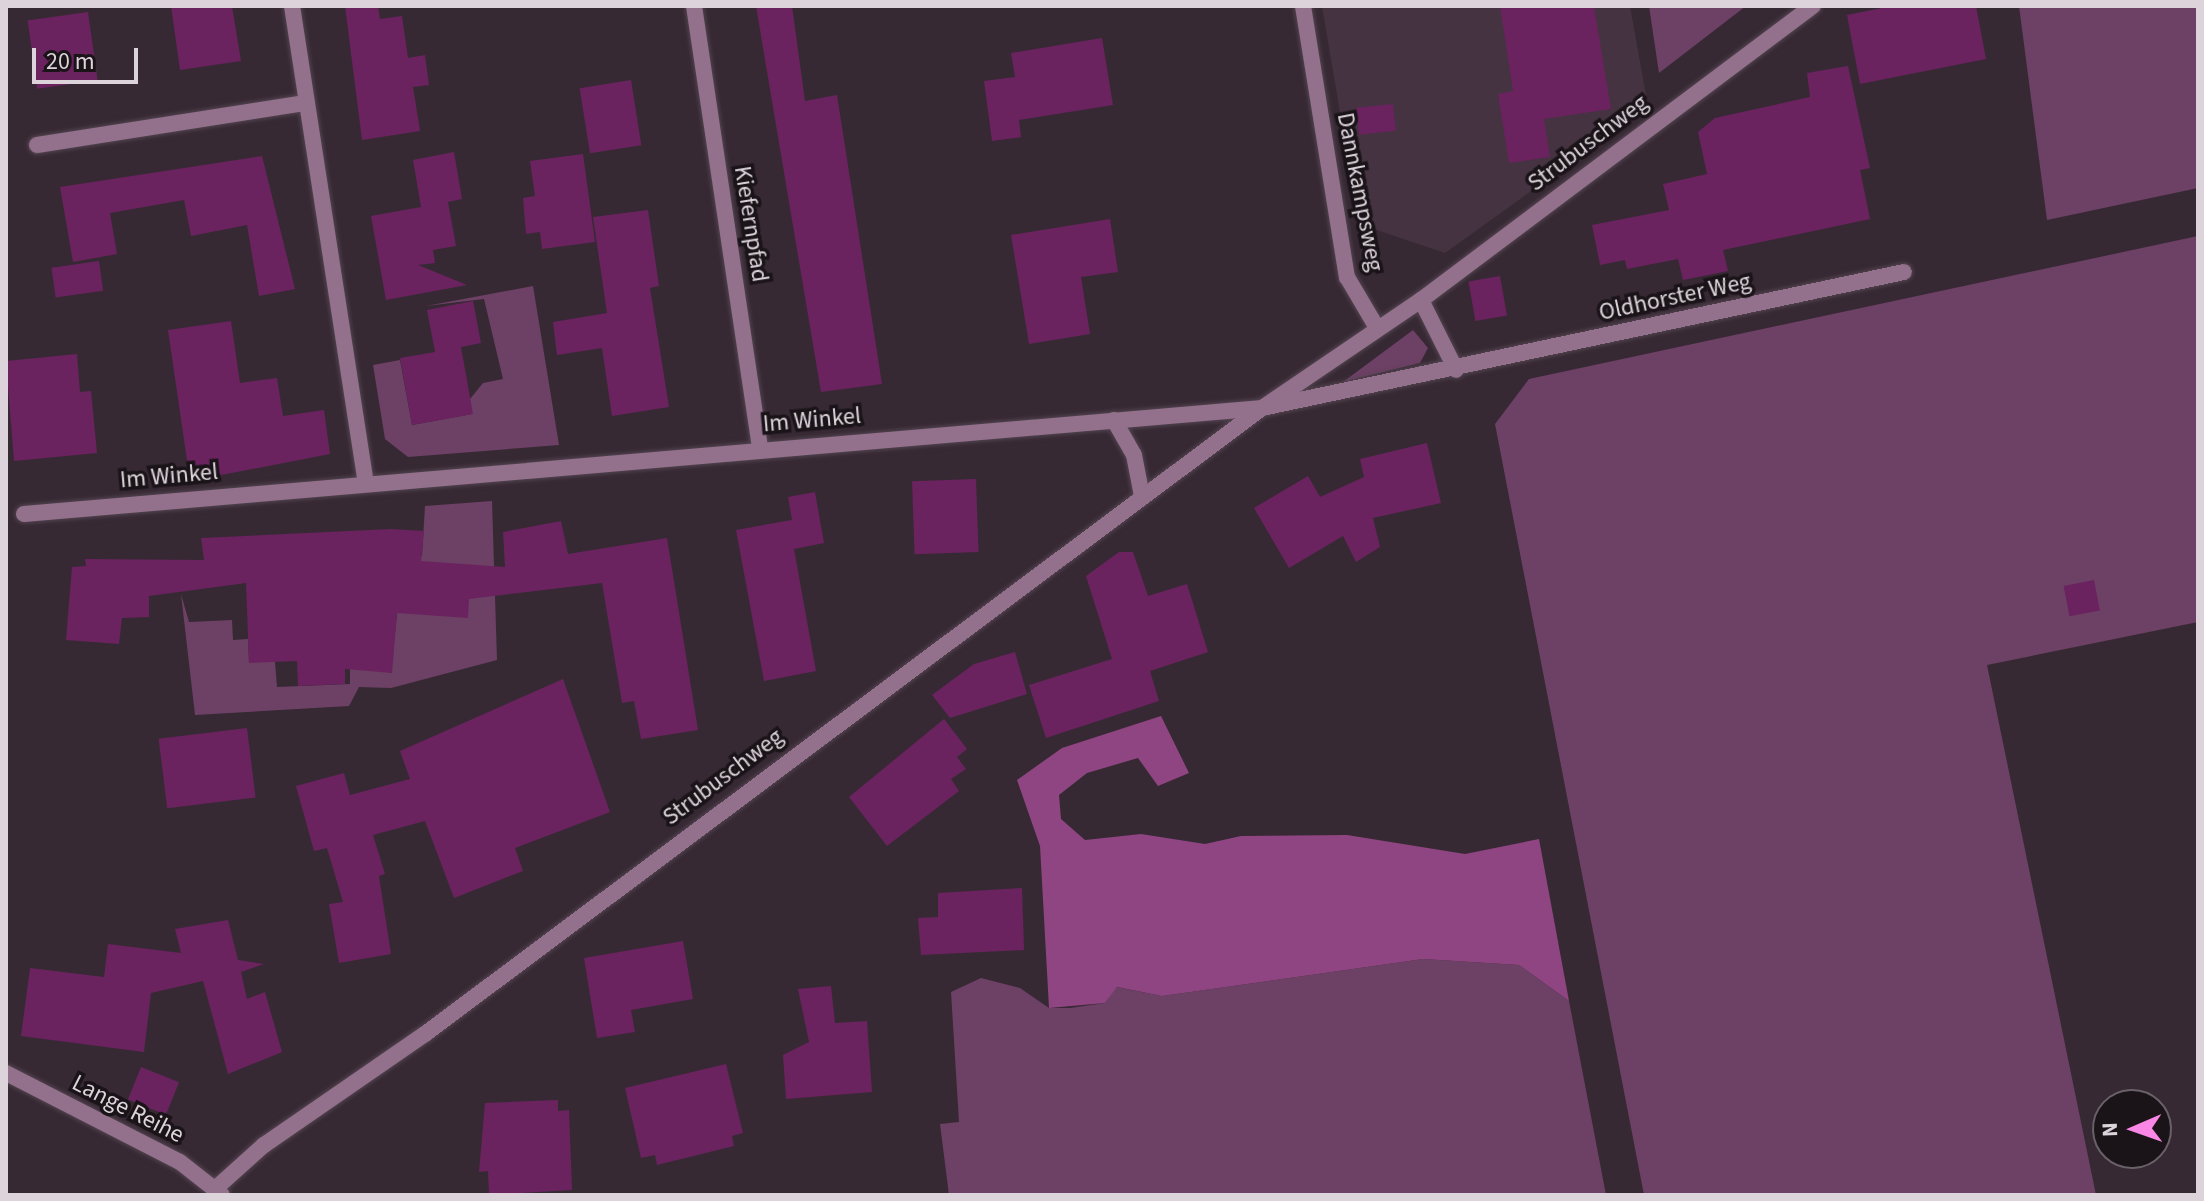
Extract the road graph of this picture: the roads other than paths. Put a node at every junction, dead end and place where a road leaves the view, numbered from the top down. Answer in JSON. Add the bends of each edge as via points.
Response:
{"nodes":[{"id":1,"x":292,"y":6,"type":"edge"},
{"id":2,"x":694,"y":6,"type":"edge"},
{"id":3,"x":1303,"y":6,"type":"edge"},
{"id":4,"x":1813,"y":6,"type":"edge"},
{"id":5,"x":306,"y":103,"type":"junction"},
{"id":6,"x":37,"y":145,"type":"dead end"},
{"id":7,"x":1904,"y":272,"type":"dead end"},
{"id":8,"x":1421,"y":300,"type":"junction"},
{"id":9,"x":1377,"y":328,"type":"junction"},
{"id":10,"x":1456,"y":370,"type":"junction"},
{"id":11,"x":1395,"y":384,"type":"joint"},
{"id":12,"x":1262,"y":408,"type":"junction"},
{"id":13,"x":1114,"y":420,"type":"junction"},
{"id":14,"x":760,"y":448,"type":"junction"},
{"id":15,"x":366,"y":482,"type":"junction"},
{"id":16,"x":1142,"y":496,"type":"junction"},
{"id":17,"x":24,"y":514,"type":"dead end"},
{"id":18,"x":6,"y":1073,"type":"edge"},
{"id":19,"x":219,"y":1192,"type":"edge"}],
"edges":[{"from":1,"to":5,"type":"street"},
{"from":2,"to":14,"type":"street","name":"Kiefernpfad"},
{"from":3,"to":9,"type":"street","name":"Dannkampsweg","via":[[1347,277]]},
{"from":4,"to":8,"type":"street","name":"Strubuschweg"},
{"from":5,"to":6,"type":"street"},
{"from":5,"to":15,"type":"street"},
{"from":7,"to":10,"type":"street","name":"Oldhorster Weg"},
{"from":8,"to":9,"type":"street"},
{"from":8,"to":10,"type":"street"},
{"from":9,"to":12,"type":"street","name":"Strubuschweg"},
{"from":10,"to":11,"type":"street","name":"Oldhorster Weg"},
{"from":11,"to":12,"type":"street","name":"Strubuschweg"},
{"from":12,"to":13,"type":"street","name":"Im Winkel"},
{"from":12,"to":16,"type":"street","name":"Strubuschweg"},
{"from":13,"to":14,"type":"street","name":"Im Winkel"},
{"from":13,"to":16,"type":"street","via":[[1134,455]]},
{"from":14,"to":15,"type":"street","name":"Im Winkel"},
{"from":15,"to":17,"type":"street","name":"Im Winkel"},
{"from":16,"to":19,"type":"street","name":"Strubuschweg","via":[[425,1034],[264,1145]]},
{"from":18,"to":19,"type":"street","name":"Lange Reihe"}]}
